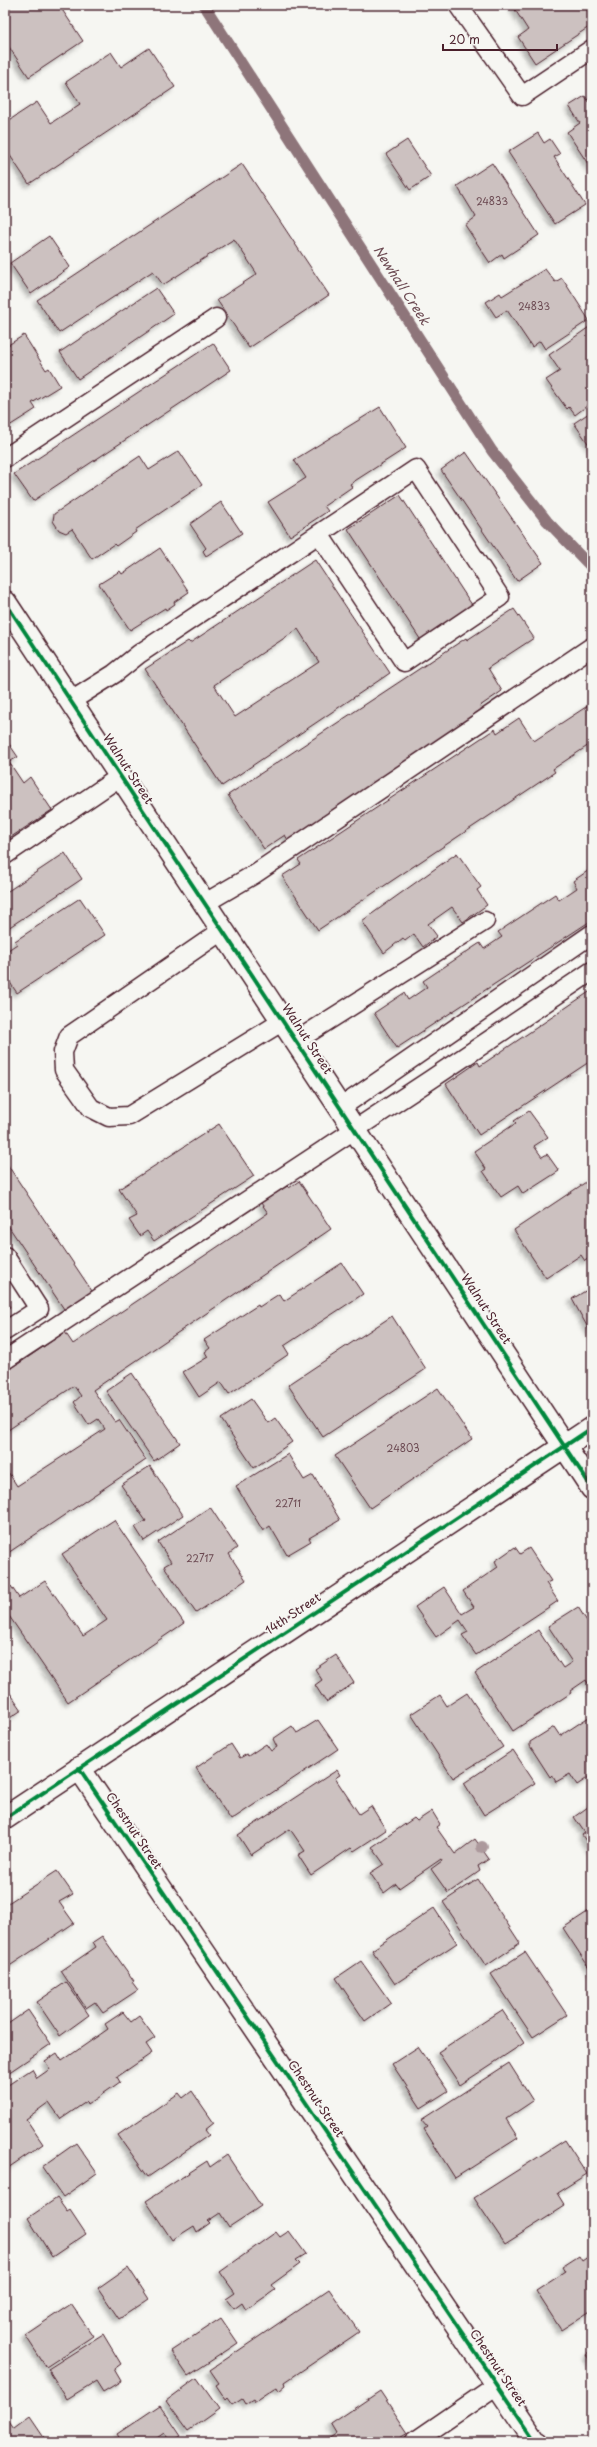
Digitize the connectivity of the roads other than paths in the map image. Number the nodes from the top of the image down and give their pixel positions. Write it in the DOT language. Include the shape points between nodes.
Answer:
graph roads {
  1 [pos="458,5"];
  2 [pos="592,49"];
  3 [pos="216,318"];
  4 [pos="5,458"];
  5 [pos="319,534"];
  6 [pos="6,605"];
  7 [pos="590,648"];
  8 [pos="71,701"];
  9 [pos="121,776"];
  10 [pos="5,855"];
  11 [pos="205,903"];
  12 [pos="485,921"];
  13 [pos="223,930"];
  14 [pos="592,934"];
  15 [pos="592,971"];
  16 [pos="283,1021"];
  17 [pos="296,1041"];
  18 [pos="340,1108"];
  19 [pos="355,1129"];
  20 [pos="5,1256"];
  21 [pos="5,1331"];
  22 [pos="5,1360"];
  23 [pos="592,1428"];
  24 [pos="564,1446"];
  25 [pos="592,1488"];
  26 [pos="79,1768"];
  27 [pos="5,1818"];
  28 [pos="497,2385"];
  29 [pos="414,2442"];
  30 [pos="536,2442"];
  1 -- 2 [label="lane" via="522,96"];
  3 -- 4 [label="lane"];
  5 -- 5 [label="lane" via="416,469 500,597 404,662"];
  5 -- 8 [label="lane"];
  6 -- 8 [label="street, Walnut Street"];
  7 -- 11 [label="lane" via="253,875"];
  8 -- 9 [label="street, Walnut Street"];
  9 -- 10 [label="lane"];
  9 -- 11 [label="street, Walnut Street"];
  11 -- 13 [label="street, Walnut Street"];
  12 -- 17 [label="lane"];
  13 -- 16 [label="street, Walnut Street"];
  13 -- 16 [label="lane" via="69,1036 63,1052 64,1070 91,1108 109,1117 129,1116"];
  14 -- 18 [label="lane"];
  15 -- 19 [label="lane"];
  16 -- 17 [label="street, Walnut Street"];
  17 -- 18 [label="street, Walnut Street"];
  18 -- 19 [label="street, Walnut Street"];
  19 -- 22 [label="lane"];
  19 -- 24 [label="street, Walnut Street"];
  20 -- 21 [label="lane" via="39,1309"];
  23 -- 24 [label="street, 14th Street"];
  24 -- 25 [label="street, Walnut Street"];
  24 -- 26 [label="street, 14th Street"];
  26 -- 27 [label="street, 14th Street"];
  26 -- 28 [label="street, Chestnut Street"];
  28 -- 29 [label="lane"];
  28 -- 30 [label="street, Chestnut Street"];
}
